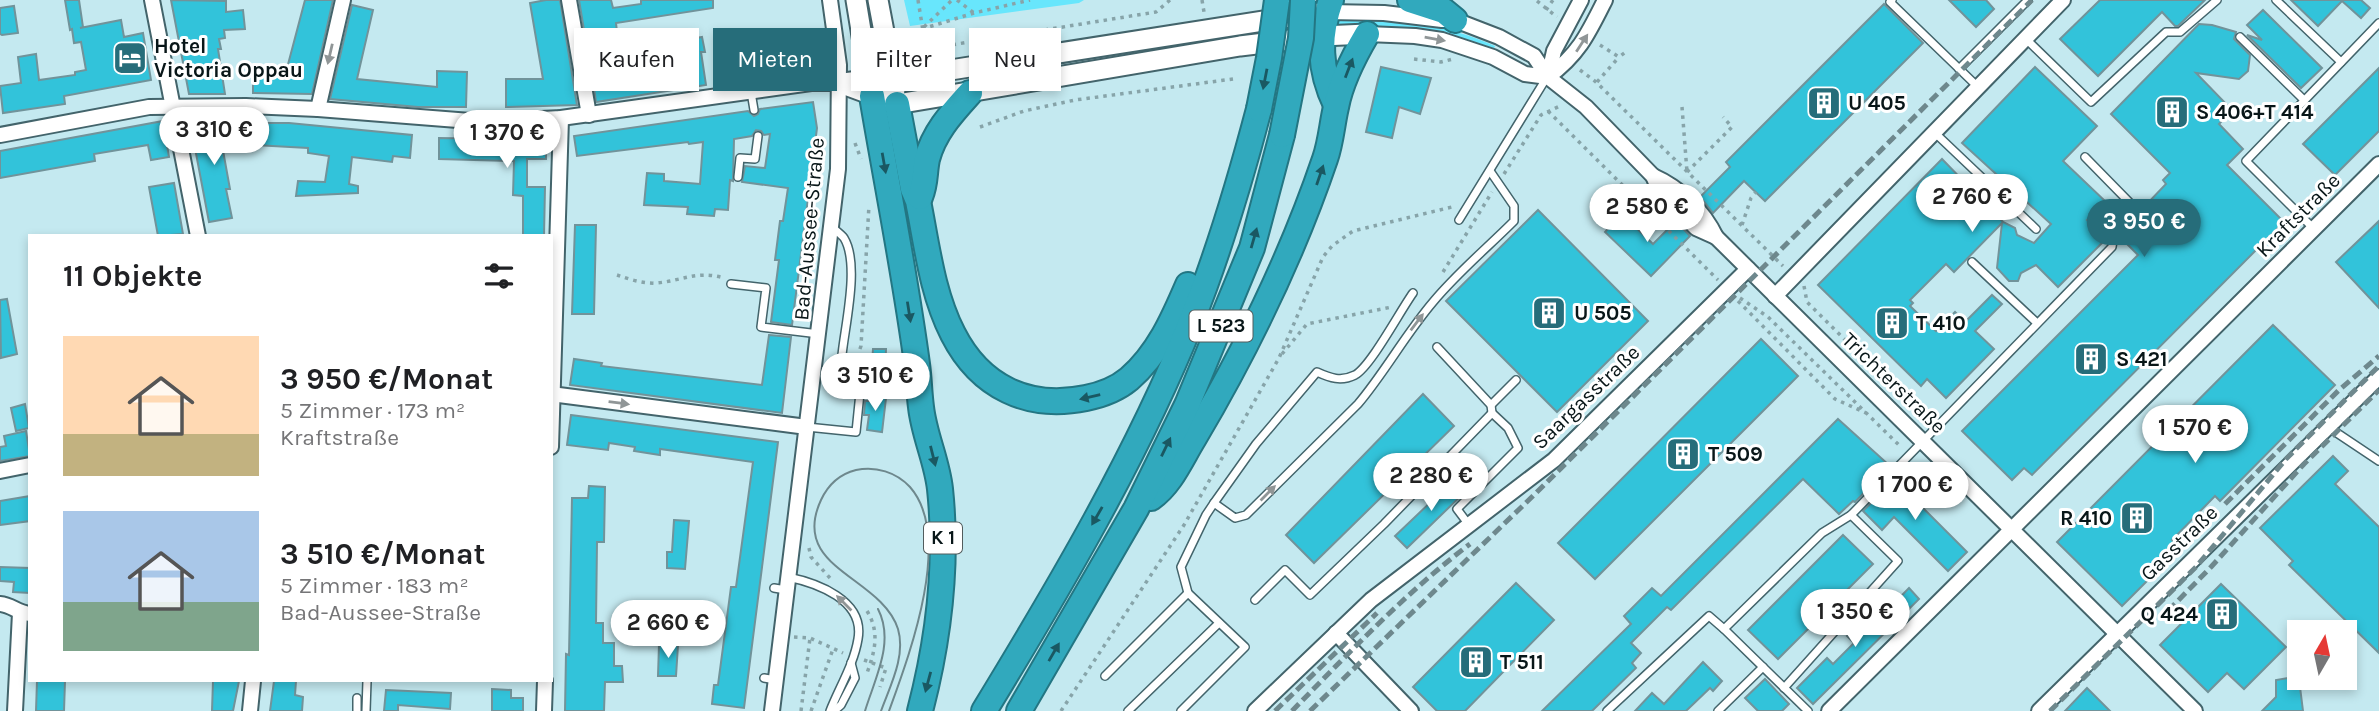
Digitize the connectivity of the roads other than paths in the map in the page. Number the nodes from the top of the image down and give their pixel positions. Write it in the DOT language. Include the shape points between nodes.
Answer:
graph roads {
  1 [pos="152,0"];
  2 [pos="343,0"];
  3 [pos="569,0"];
  4 [pos="830,0"];
  5 [pos="856,0"];
  6 [pos="878,0"];
  7 [pos="1277,0"];
  8 [pos="1303,0"];
  9 [pos="1410,0"];
  10 [pos="1581,0"];
  11 [pos="1605,0"];
  12 [pos="1892,0"];
  13 [pos="2028,0"];
  14 [pos="2063,0"];
  15 [pos="2217,0"];
  16 [pos="2276,0"];
  17 [pos="1329,6"];
  18 [pos="1455,20"];
  19 [pos="2379,23"];
  20 [pos="861,28"];
  21 [pos="883,28"];
  22 [pos="1367,34"];
  23 [pos="1322,36"];
  24 [pos="2241,37"];
  25 [pos="2025,38"];
  26 [pos="2341,62"];
  27 [pos="955,68"];
  28 [pos="1959,69"];
  29 [pos="1548,77"];
  30 [pos="840,83"];
  31 [pos="851,85"];
  32 [pos="1978,87"];
  33 [pos="751,91"];
  34 [pos="871,91"];
  35 [pos="876,91"];
  36 [pos="895,91"];
  37 [pos="970,93"];
  38 [pos="2304,100"];
  39 [pos="897,104"];
  40 [pos="1336,105"];
  41 [pos="173,107"];
  42 [pos="318,109"];
  43 [pos="754,110"];
  44 [pos="589,115"];
  45 [pos="561,118"];
  46 [pos="1934,132"];
  47 [pos="0,135"];
  48 [pos="758,136"];
  49 [pos="2085,157"];
  50 [pos="2379,163"];
  51 [pos="1490,171"];
  52 [pos="1653,176"];
  53 [pos="738,177"];
  54 [pos="918,201"];
  55 [pos="1461,216"];
  56 [pos="832,227"];
  57 [pos="2036,229"];
  58 [pos="2314,229"];
  59 [pos="198,234"];
  60 [pos="1716,237"];
  61 [pos="1218,246"];
  62 [pos="1972,262"];
  63 [pos="1748,269"];
  64 [pos="730,284"];
  65 [pos="1413,293"];
  66 [pos="1775,296"];
  67 [pos="2037,323"];
  68 [pos="820,334"];
  69 [pos="1437,347"];
  70 [pos="553,363"];
  71 [pos="2379,377"];
  72 [pos="1516,380"];
  73 [pos="553,394"];
  74 [pos="1492,409"];
  75 [pos="2329,425"];
  76 [pos="807,427"];
  77 [pos="1923,440"];
  78 [pos="2379,461"];
  79 [pos="28,466"];
  80 [pos="0,471"];
  81 [pos="1214,503"];
  82 [pos="1136,509"];
  83 [pos="1851,515"];
  84 [pos="1469,525"];
  85 [pos="2014,530"];
  86 [pos="783,585"];
  87 [pos="1188,593"];
  88 [pos="1255,600"];
  89 [pos="0,604"];
  90 [pos="25,614"];
  91 [pos="1219,622"];
  92 [pos="1724,629"];
  93 [pos="2116,633"];
  94 [pos="1336,634"];
  95 [pos="851,661"];
  96 [pos="1763,667"];
  97 [pos="1105,676"];
  98 [pos="253,682"];
  99 [pos="367,682"];
  100 [pos="545,682"];
  101 [pos="1784,688"];
  102 [pos="357,698"];
  103 [pos="836,710"];
  104 [pos="15,711"];
  105 [pos="250,711"];
  106 [pos="357,711"];
  107 [pos="366,711"];
  108 [pos="544,711"];
  109 [pos="772,711"];
  110 [pos="920,711"];
  111 [pos="984,711"];
  112 [pos="1019,711"];
  113 [pos="1128,711"];
  114 [pos="1181,711"];
  115 [pos="1255,711"];
  116 [pos="1411,711"];
  117 [pos="1607,711"];
  118 [pos="1718,711"];
  119 [pos="1808,711"];
  120 [pos="1829,711"];
  121 [pos="2039,711"];
  122 [pos="2195,711"];
  1 -- 41 [label="street"];
  2 -- 42 [label="street, one-way"];
  3 -- 44 [label="street"];
  4 -- 30 [label="street, Bad-Aussee-Straße"];
  5 -- 20 [label="street, K 1"];
  6 -- 21 [label="street"];
  7 -- 61 [label="highway, L 523, one-way, bridge" via="1259,109"];
  82 -- 8 [label="highway, L 523, one-way, bridge" via="1187,405 1252,248 1282,135 1301,38"];
  9 -- 18 [label="highway" via="1444,11"];
  10 -- 29 [label="street" via="1554,51"];
  29 -- 11 [label="street, one-way" via="1569,62"];
  12 -- 28 [label="lane"];
  13 -- 28 [label="lane"];
  14 -- 25 [label="street"];
  15 -- 25 [label="lane" via="2180,32 2166,32 2091,102"];
  16 -- 26 [label="lane"];
  17 -- 18 [label="street"];
  17 -- 23 [label="highway"];
  17 -- 27 [label="street"];
  18 -- 29 [label="street" via="1534,56"];
  19 -- 26 [label="lane"];
  22 -- 23 [label="street"];
  22 -- 29 [label="street, one-way" via="1442,40 1493,57 1525,74"];
  40 -- 22 [label="highway, one-way"];
  23 -- 37 [label="street"];
  23 -- 40 [label="highway" via="1326,84"];
  24 -- 38 [label="lane"];
  25 -- 32 [label="street"];
  26 -- 38 [label="lane"];
  28 -- 32 [label="lane"];
  29 -- 51 [label="lane"];
  29 -- 52 [label="street, Trichterstraße" via="1586,107"];
  30 -- 31 [label="street"];
  30 -- 56 [label="street, Bad-Aussee-Straße"];
  32 -- 46 [label="street"];
  33 -- 43 [label="lane"];
  33 -- 44 [label="street"];
  34 -- 110 [label="highway, K 1, one-way" via="923,423 940,489 941,600"];
  35 -- 39 [label="street"];
  36 -- 39 [label="street"];
  37 -- 39 [label="street"];
  37 -- 54 [label="highway" via="936,135"];
  38 -- 58 [label="lane" via="2246,161"];
  39 -- 54 [label="highway"];
  82 -- 40 [label="highway, one-way" via="1163,489 1208,414 1282,269 1328,151"];
  41 -- 42 [label="street"];
  41 -- 47 [label="street" via="149,107"];
  41 -- 59 [label="street"];
  42 -- 45 [label="street" via="483,121"];
  44 -- 45 [label="street"];
  45 -- 70 [label="street"];
  46 -- 57 [label="lane"];
  46 -- 66 [label="street"];
  48 -- 53 [label="lane" via="755,159 740,158"];
  49 -- 67 [label="lane" via="2132,205 2116,222 2112,247"];
  50 -- 58 [label="street, Kraftstraße"];
  51 -- 55 [label="lane"];
  81 -- 51 [label="lane, one-way" via="1235,518 1246,515 1358,404 1433,301 1514,221 1514,206"];
  52 -- 60 [label="street, Trichterstraße" via="1670,183 1691,202"];
  52 -- 60 [label="street, Trichterstraße" via="1660,192 1696,228"];
  61 -- 54 [label="highway, one-way" via="1189,282 1167,333 1128,380 1101,395 1040,402 995,384 972,363 954,336 940,304"];
  56 -- 68 [label="street, Bad-Aussee-Straße"];
  56 -- 76 [label="lane" via="844,238 851,259 842,355 861,383 856,432"];
  58 -- 85 [label="street, Kraftstraße"];
  60 -- 63 [label="street, Trichterstraße"];
  61 -- 111 [label="highway, L 523, one-way" via="1191,322 1123,469"];
  62 -- 67 [label="lane"];
  63 -- 66 [label="street, Trichterstraße"];
  63 -- 84 [label="street, Saargasstraße" via="1554,460"];
  64 -- 68 [label="lane" via="766,288 761,327"];
  65 -- 81 [label="lane" via="1363,369 1342,379 1317,372"];
  66 -- 77 [label="street, Trichterstraße"];
  67 -- 77 [label="lane"];
  68 -- 76 [label="street, Bad-Aussee-Straße"];
  69 -- 74 [label="lane"];
  71 -- 75 [label="street, Gasstraße"];
  72 -- 74 [label="lane"];
  73 -- 76 [label="street, one-way"];
  74 -- 84 [label="lane" via="1518,448 1457,509"];
  74 -- 88 [label="lane" via="1310,595 1285,570"];
  75 -- 78 [label="lane"];
  75 -- 93 [label="street, Gasstraße"];
  76 -- 86 [label="street, Bad-Aussee-Straße"];
  77 -- 83 [label="lane"];
  77 -- 85 [label="street, Trichterstraße"];
  79 -- 80 [label="street"];
  81 -- 87 [label="lane" via="1181,567"];
  112 -- 82 [label="highway, L 523, one-way"];
  83 -- 92 [label="lane" via="1822,533"];
  83 -- 101 [label="lane" via="1898,561"];
  84 -- 94 [label="street, Saargasstraße" via="1371,600"];
  85 -- 93 [label="street, Trichterstraße"];
  85 -- 120 [label="street, Kraftstraße"];
  95 -- 86 [label="lane, one-way" via="859,629 850,608 812,582"];
  86 -- 109 [label="street, Bad-Aussee-Straße" via="770,679"];
  87 -- 91 [label="lane"];
  87 -- 97 [label="lane"];
  89 -- 90 [label="street"];
  90 -- 104 [label="street"];
  91 -- 113 [label="lane"];
  91 -- 114 [label="lane" via="1245,648"];
  92 -- 96 [label="lane"];
  92 -- 117 [label="lane" via="1709,616"];
  93 -- 121 [label="street, Gasstraße"];
  93 -- 122 [label="street, Trichterstraße"];
  94 -- 115 [label="street, Saargasstraße"];
  94 -- 116 [label="street"];
  95 -- 103 [label="lane"];
  95 -- 103 [label="lane" via="855,678"];
  96 -- 101 [label="lane"];
  96 -- 118 [label="lane"];
  98 -- 105 [label="street"];
  99 -- 107 [label="lane"];
  100 -- 108 [label="street"];
  101 -- 119 [label="lane"];
  102 -- 106 [label="lane"];
}
